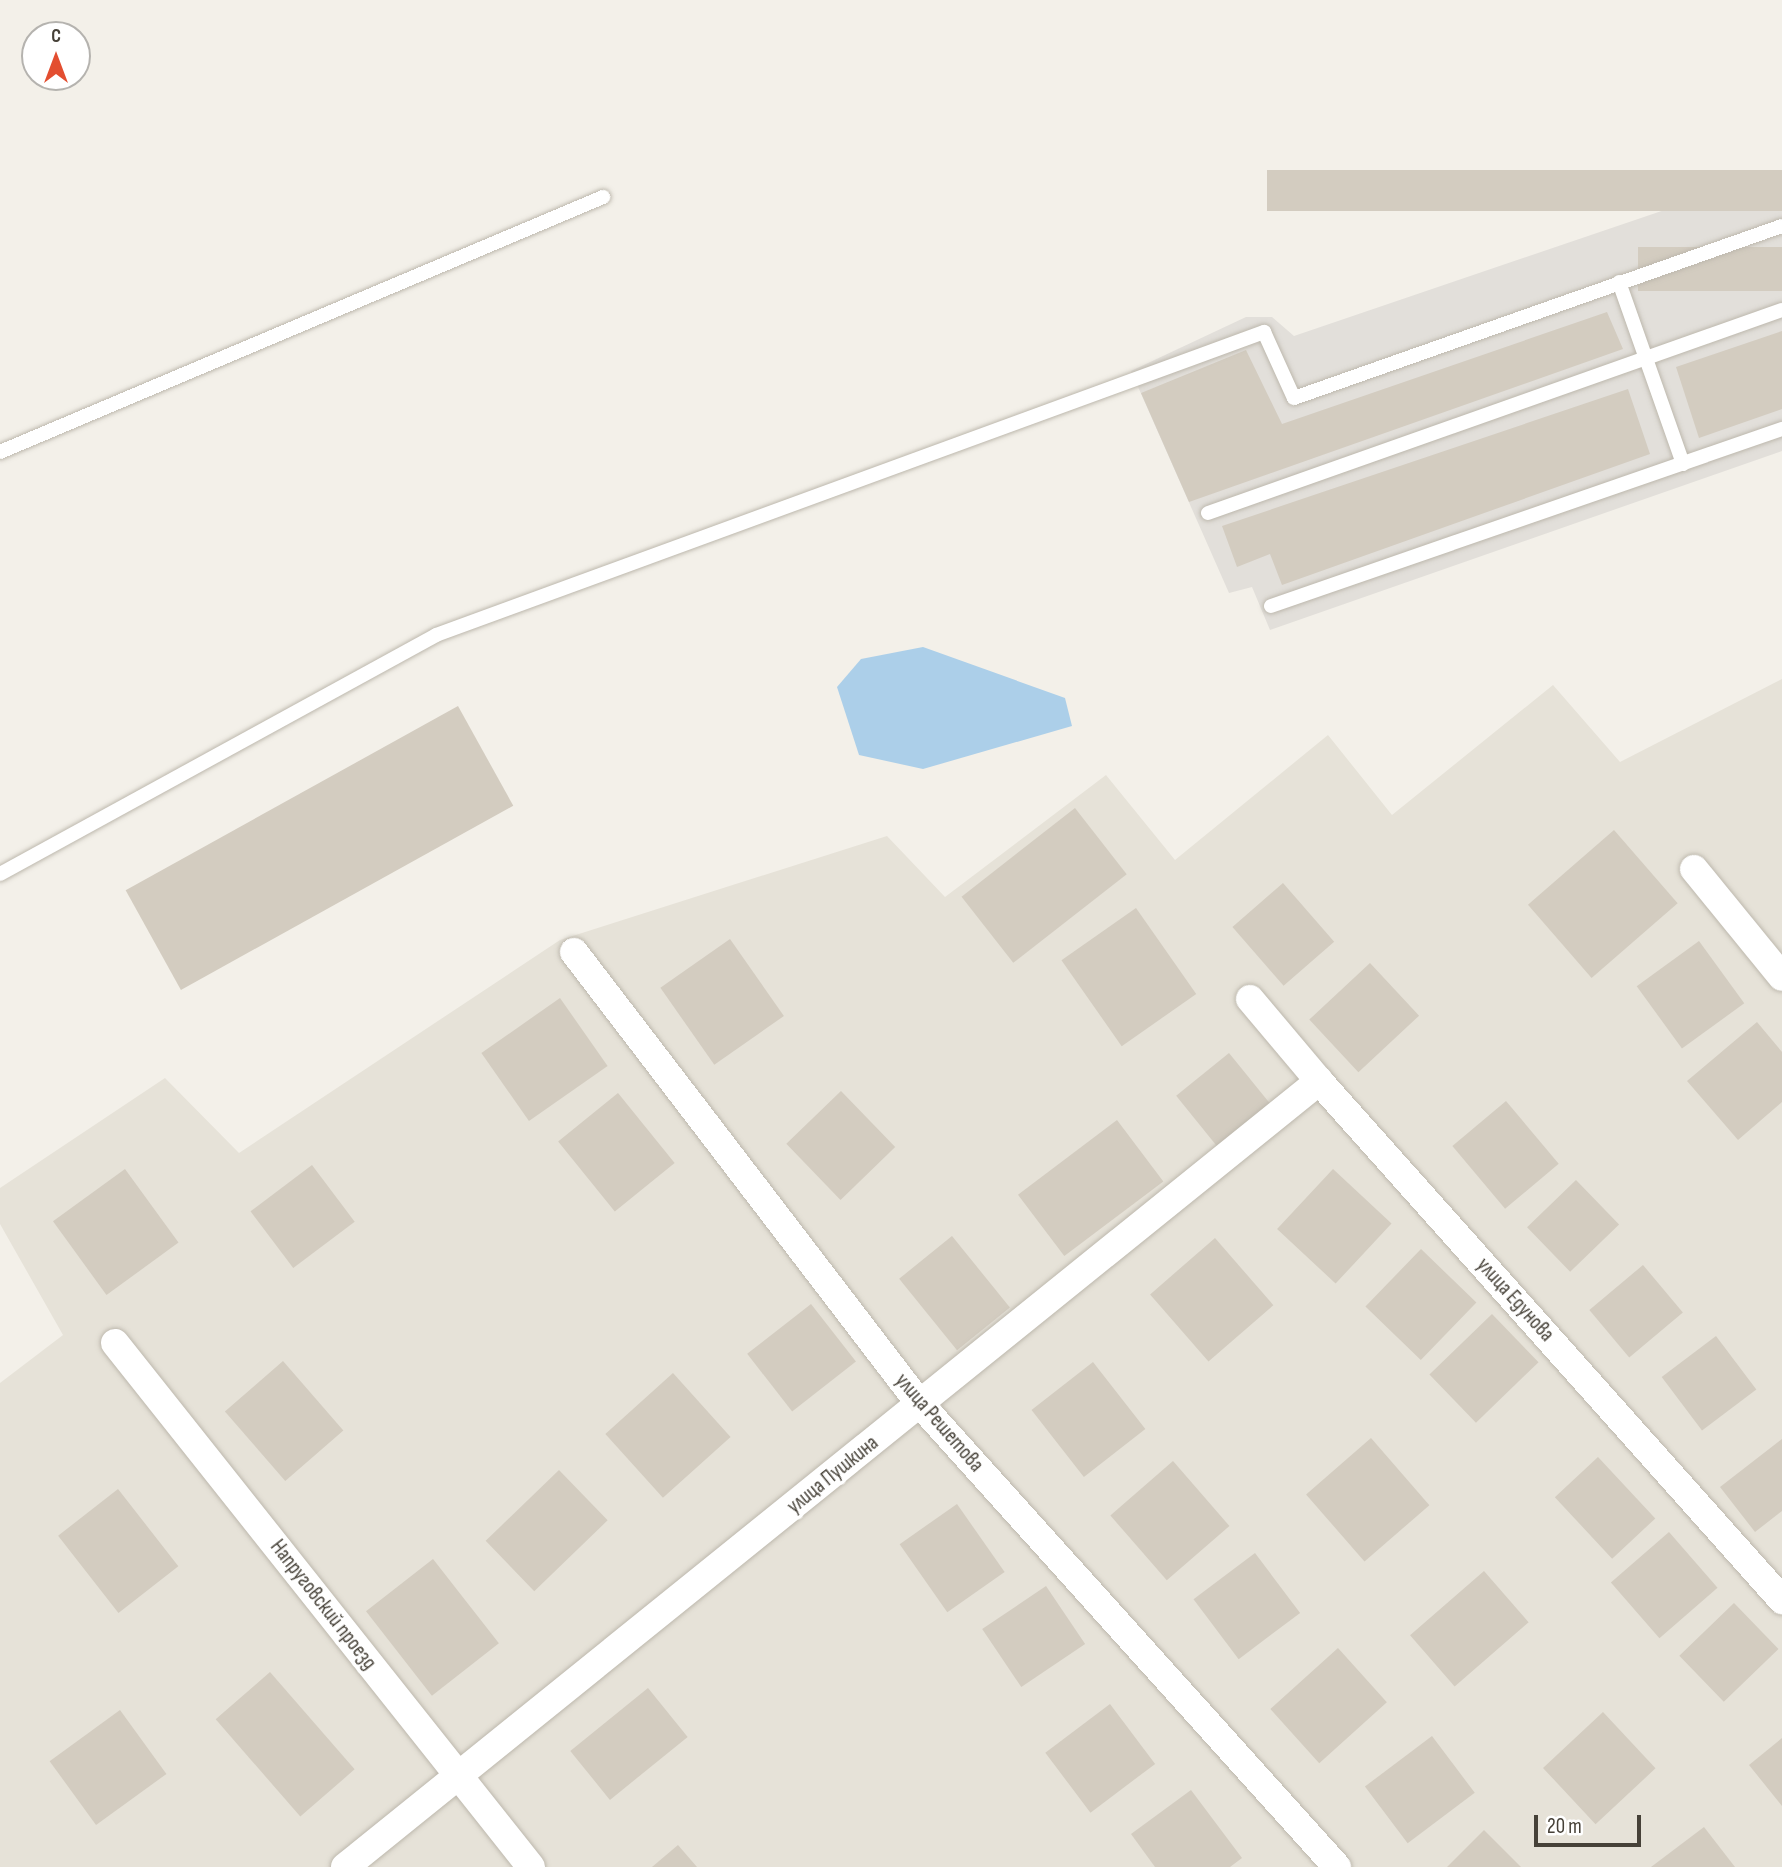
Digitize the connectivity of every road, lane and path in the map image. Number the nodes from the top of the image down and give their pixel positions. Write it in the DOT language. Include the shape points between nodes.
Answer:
graph roads {
  1 [pos="603,197"];
  2 [pos="1782,226"];
  3 [pos="1619,282"];
  4 [pos="1782,310"];
  5 [pos="1646,359"];
  6 [pos="1782,429"];
  7 [pos="0,453"];
  8 [pos="1683,464"];
  9 [pos="1208,513"];
  10 [pos="1271,606"];
  11 [pos="1694,869"];
  12 [pos="0,874"];
  13 [pos="574,952"];
  14 [pos="1782,977"];
  15 [pos="1250,999"];
  16 [pos="1319,1081"];
  17 [pos="115,1343"];
  18 [pos="919,1404"];
  19 [pos="1782,1600"];
  20 [pos="458,1777"];
  21 [pos="345,1867"];
  22 [pos="531,1867"];
  23 [pos="1337,1867"];
  1 -- 7 [label="lane"];
  2 -- 3 [label="lane"];
  3 -- 5 [label="lane"];
  3 -- 12 [label="lane" via="1294,398 1264,332 436,635"];
  4 -- 5 [label="lane"];
  5 -- 8 [label="lane"];
  5 -- 9 [label="lane"];
  6 -- 8 [label="lane"];
  8 -- 10 [label="lane"];
  11 -- 14 [label="street"];
  13 -- 18 [label="street, улица Решетова"];
  15 -- 16 [label="street, улица Едунова"];
  16 -- 18 [label="street, улица Пушкина"];
  16 -- 19 [label="street, улица Едунова"];
  17 -- 20 [label="street, Напруговский проезд"];
  18 -- 20 [label="street, улица Пушкина"];
  18 -- 23 [label="street, улица Решетова"];
  20 -- 21 [label="street, улица Пушкина"];
  20 -- 22 [label="street, Напруговский проезд"];
}
